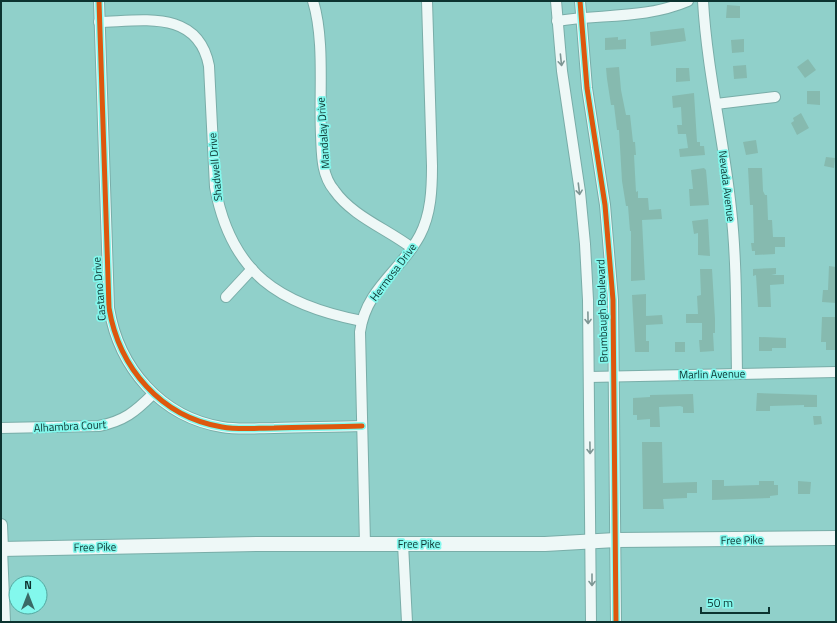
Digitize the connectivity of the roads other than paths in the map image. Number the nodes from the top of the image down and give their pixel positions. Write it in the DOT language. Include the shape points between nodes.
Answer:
graph roads {
  1 [pos="99,1"];
  2 [pos="313,1"];
  3 [pos="427,1"];
  4 [pos="556,1"];
  5 [pos="580,1"];
  6 [pos="688,1"];
  7 [pos="703,1"];
  8 [pos="580,17"];
  9 [pos="557,21"];
  10 [pos="99,22"];
  11 [pos="775,96"];
  12 [pos="716,104"];
  13 [pos="412,248"];
  14 [pos="252,269"];
  15 [pos="226,297"];
  16 [pos="362,321"];
  17 [pos="836,372"];
  18 [pos="737,373"];
  19 [pos="614,376"];
  20 [pos="589,377"];
  21 [pos="153,394"];
  22 [pos="362,426"];
  23 [pos="1,428"];
  24 [pos="1,525"];
  25 [pos="836,538"];
  26 [pos="616,540"];
  27 [pos="592,541"];
  28 [pos="365,544"];
  29 [pos="403,544"];
  30 [pos="1,548"];
  31 [pos="5,622"];
  32 [pos="407,622"];
  33 [pos="591,622"];
  34 [pos="616,622"];
  1 -- 10 [label="street, Castano Drive"];
  2 -- 13 [label="street, Mandalay Drive" via="319,43 325,173 334,191 345,202"];
  3 -- 13 [label="street, Hermosa Drive" via="432,187 426,222"];
  4 -- 9 [label="street, Brumbaugh Boulevard"];
  5 -- 8 [label="street, Brumbaugh Boulevard"];
  6 -- 8 [label="street" via="657,12 631,16"];
  7 -- 12 [label="street, Nevada Avenue"];
  8 -- 9 [label="street"];
  8 -- 19 [label="street, Brumbaugh Boulevard" via="587,88 608,236"];
  9 -- 20 [label="street, Brumbaugh Boulevard, one-way" via="585,244"];
  10 -- 14 [label="street, Shadwell Drive" via="170,22 186,29 201,44 209,66 213,162 219,206 233,244"];
  10 -- 21 [label="street, Castano Drive" via="109,308 122,351 132,369"];
  11 -- 12 [label="street"];
  12 -- 18 [label="street, Nevada Avenue" via="732,210 736,275"];
  13 -- 16 [label="street, Hermosa Drive" via="379,287 366,308"];
  14 -- 15 [label="street"];
  14 -- 16 [label="street, Shadwell Drive" via="276,290 306,307"];
  16 -- 22 [label="street, Hermosa Drive"];
  17 -- 18 [label="street, Marlin Avenue"];
  18 -- 19 [label="street, Marlin Avenue"];
  19 -- 20 [label="street, Marlin Avenue"];
  19 -- 26 [label="street, Brumbaugh Boulevard"];
  20 -- 27 [label="street, Brumbaugh Boulevard, one-way"];
  21 -- 22 [label="street, Castano Drive" via="192,418 223,427"];
  21 -- 23 [label="street, Alhambra Court" via="132,414 99,426"];
  22 -- 28 [label="street, Hermosa Drive"];
  24 -- 30 [label="street"];
  25 -- 26 [label="main road, Free Pike"];
  26 -- 27 [label="main road, Free Pike"];
  26 -- 34 [label="street, Brumbaugh Boulevard"];
  27 -- 29 [label="main road, Free Pike" via="544,544"];
  27 -- 33 [label="street, Brumbaugh Boulevard, one-way"];
  28 -- 29 [label="main road, Free Pike"];
  28 -- 30 [label="main road, Free Pike"];
  29 -- 32 [label="street"];
  30 -- 31 [label="street"];
}
